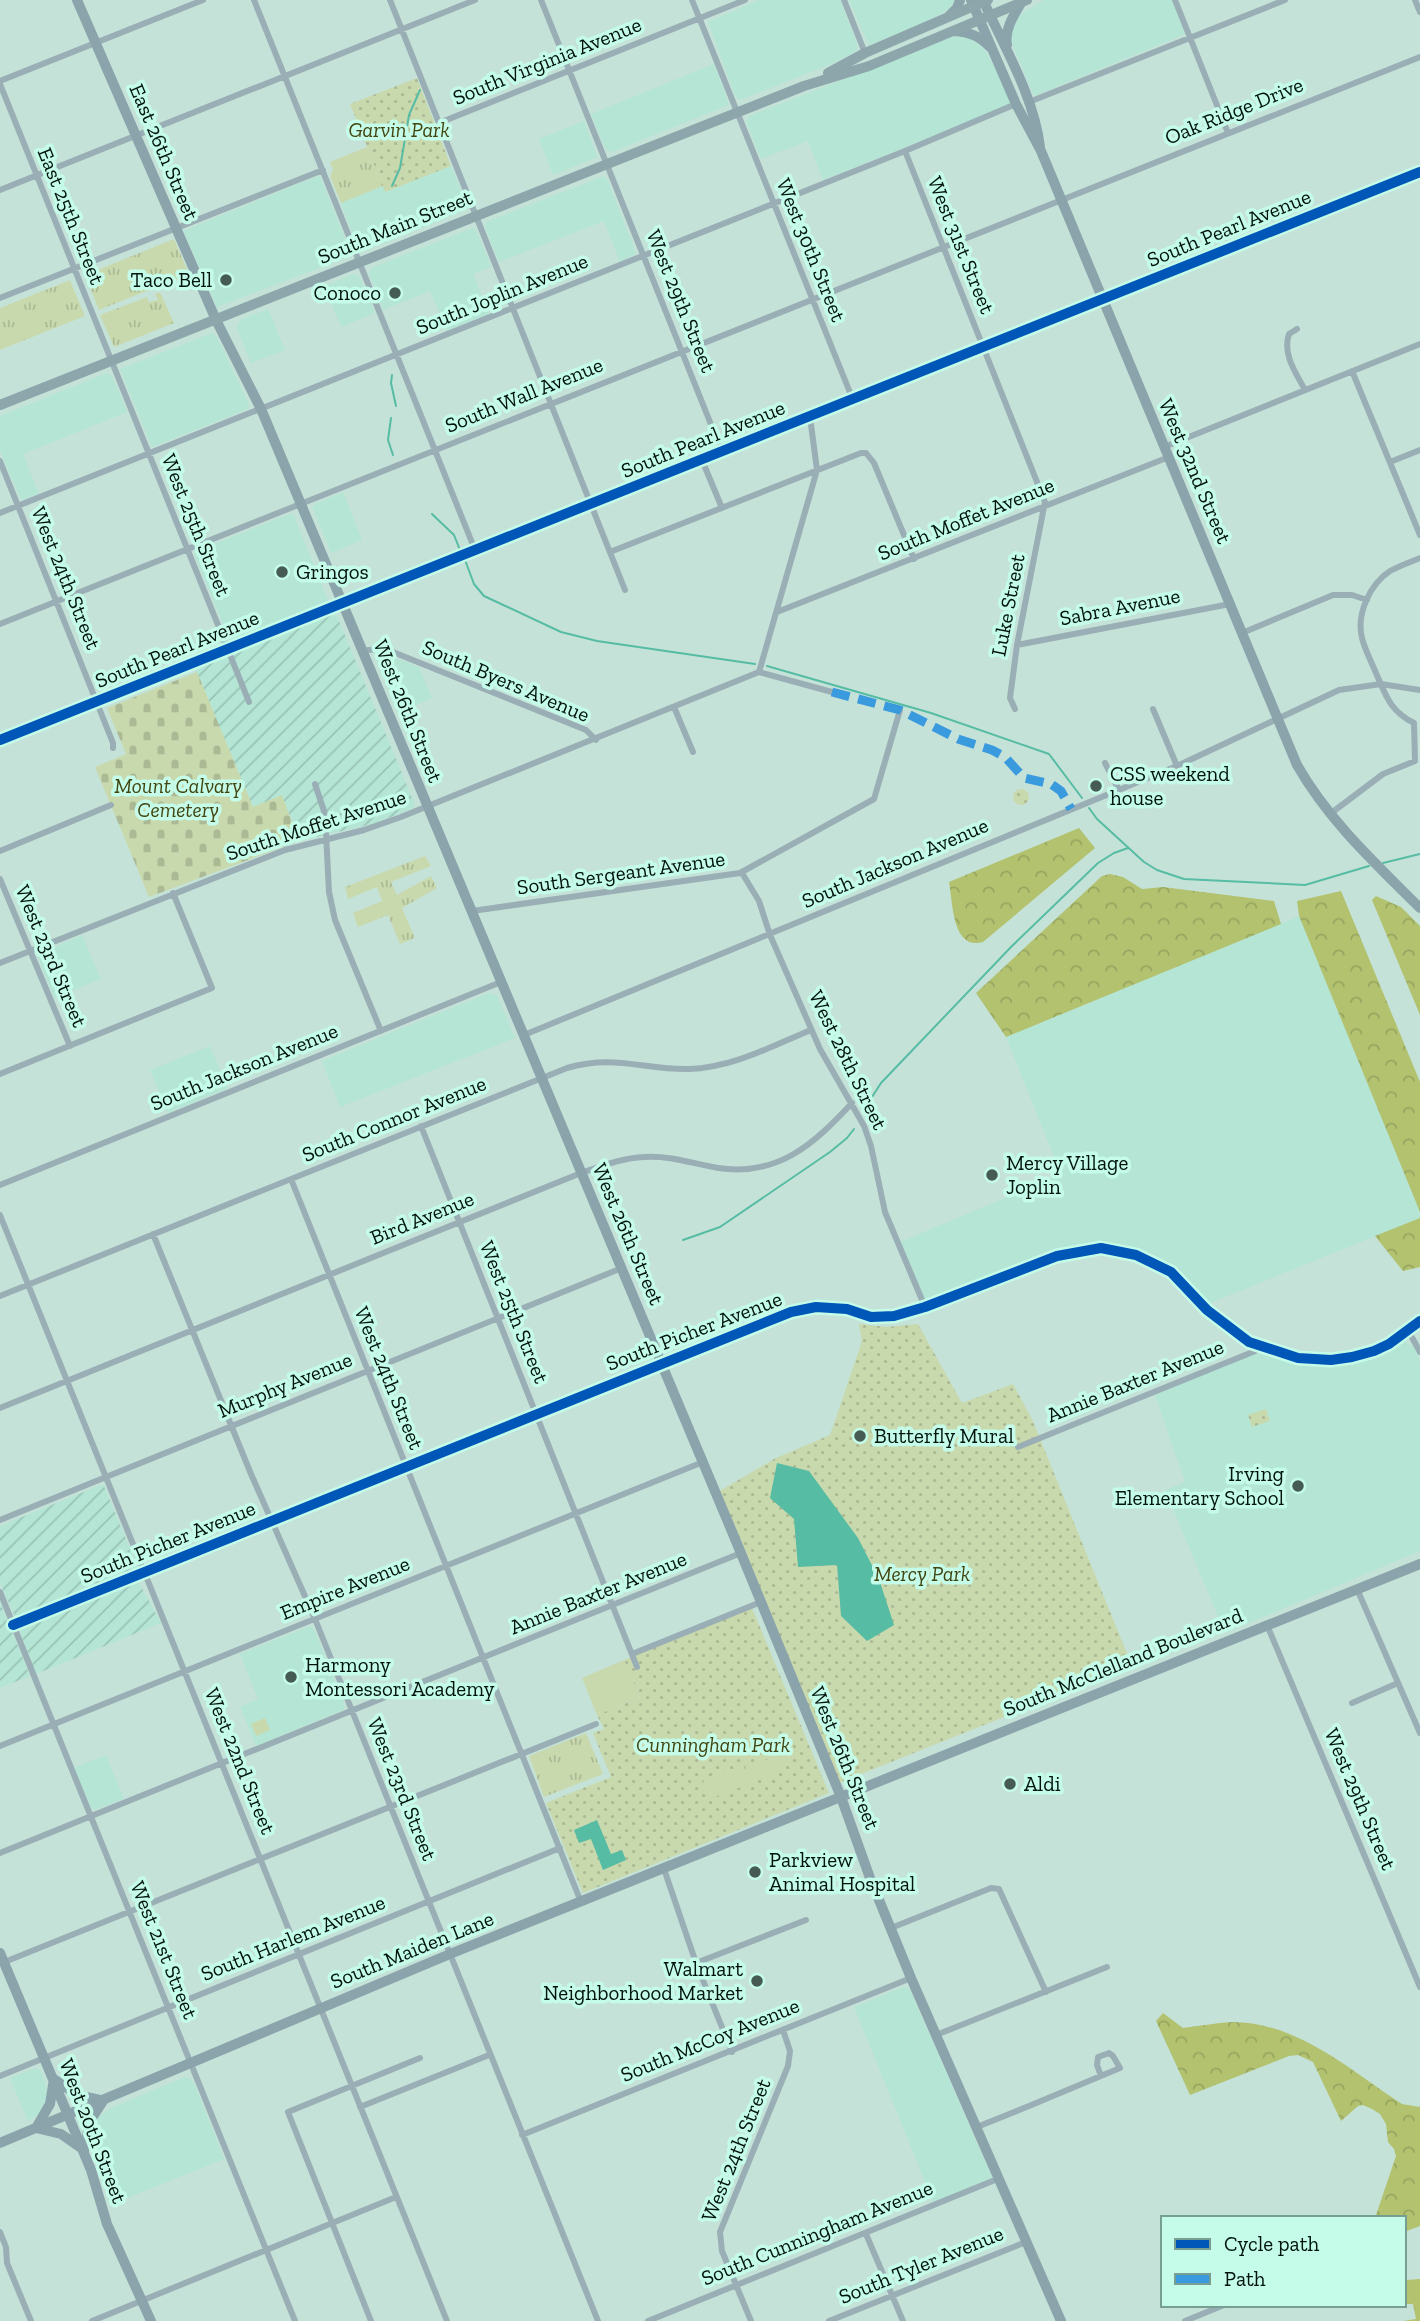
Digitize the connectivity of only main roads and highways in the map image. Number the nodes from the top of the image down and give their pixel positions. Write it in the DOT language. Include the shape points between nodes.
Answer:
graph roads {
  1 [pos="77,0"];
  2 [pos="960,0"];
  3 [pos="1024,1"];
  4 [pos="980,2"];
  5 [pos="947,18"];
  6 [pos="985,18"];
  7 [pos="952,32"];
  8 [pos="993,50"];
  9 [pos="1009,56"];
  10 [pos="804,86"];
  11 [pos="1041,151"];
  12 [pos="216,320"];
  13 [pos="0,405"];
  14 [pos="1420,908"];
  15 [pos="1420,1564"];
  16 [pos="841,1797"];
  17 [pos="2,1960"];
  18 [pos="54,2078"];
  19 [pos="104,2100"];
  20 [pos="68,2115"];
  21 [pos="36,2128"];
  22 [pos="0,2143"];
  23 [pos="83,2151"];
  24 [pos="151,2321"];
  25 [pos="1061,2321"];
  1 -- 12 [label="main road, East 26th Street"];
  2 -- 5 [label="main road"];
  3 -- 6 [label="main road, South Main Street"];
  3 -- 9 [label="main road" via="1006,38"];
  4 -- 5 [label="main road, South Main Street"];
  4 -- 6 [label="main road"];
  5 -- 10 [label="main road, South Main Street" via="865,53"];
  6 -- 7 [label="main road, South Main Street"];
  6 -- 8 [label="main road, West 32nd Street"];
  6 -- 9 [label="main road"];
  7 -- 8 [label="main road" via="967,32"];
  7 -- 10 [label="main road, South Main Street"];
  8 -- 11 [label="main road, West 32nd Street"];
  9 -- 11 [label="main road" via="1029,102"];
  10 -- 12 [label="main road, South Main Street"];
  11 -- 14 [label="main road, West 32nd Street" via="1297,765 1329,814"];
  12 -- 13 [label="main road, South Main Street"];
  12 -- 16 [label="main road, West 26th Street" via="261,409"];
  15 -- 16 [label="main road, South McClelland Boulevard"];
  16 -- 19 [label="main road, South Maiden Lane"];
  16 -- 25 [label="main road, West 26th Street" via="911,1978"];
  17 -- 18 [label="main road, West 20th Street"];
  18 -- 19 [label="main road" via="76,2095"];
  18 -- 20 [label="main road, West 20th Street"];
  18 -- 21 [label="main road" via="50,2104"];
  19 -- 20 [label="main road, South Maiden Lane"];
  19 -- 23 [label="main road" via="90,2121"];
  20 -- 21 [label="main road, South Maiden Lane"];
  20 -- 23 [label="main road, West 20th Street"];
  21 -- 22 [label="main road, South Maiden Lane"];
  21 -- 23 [label="main road" via="61,2134"];
  23 -- 24 [label="main road, West 20th Street" via="107,2224"];
}
